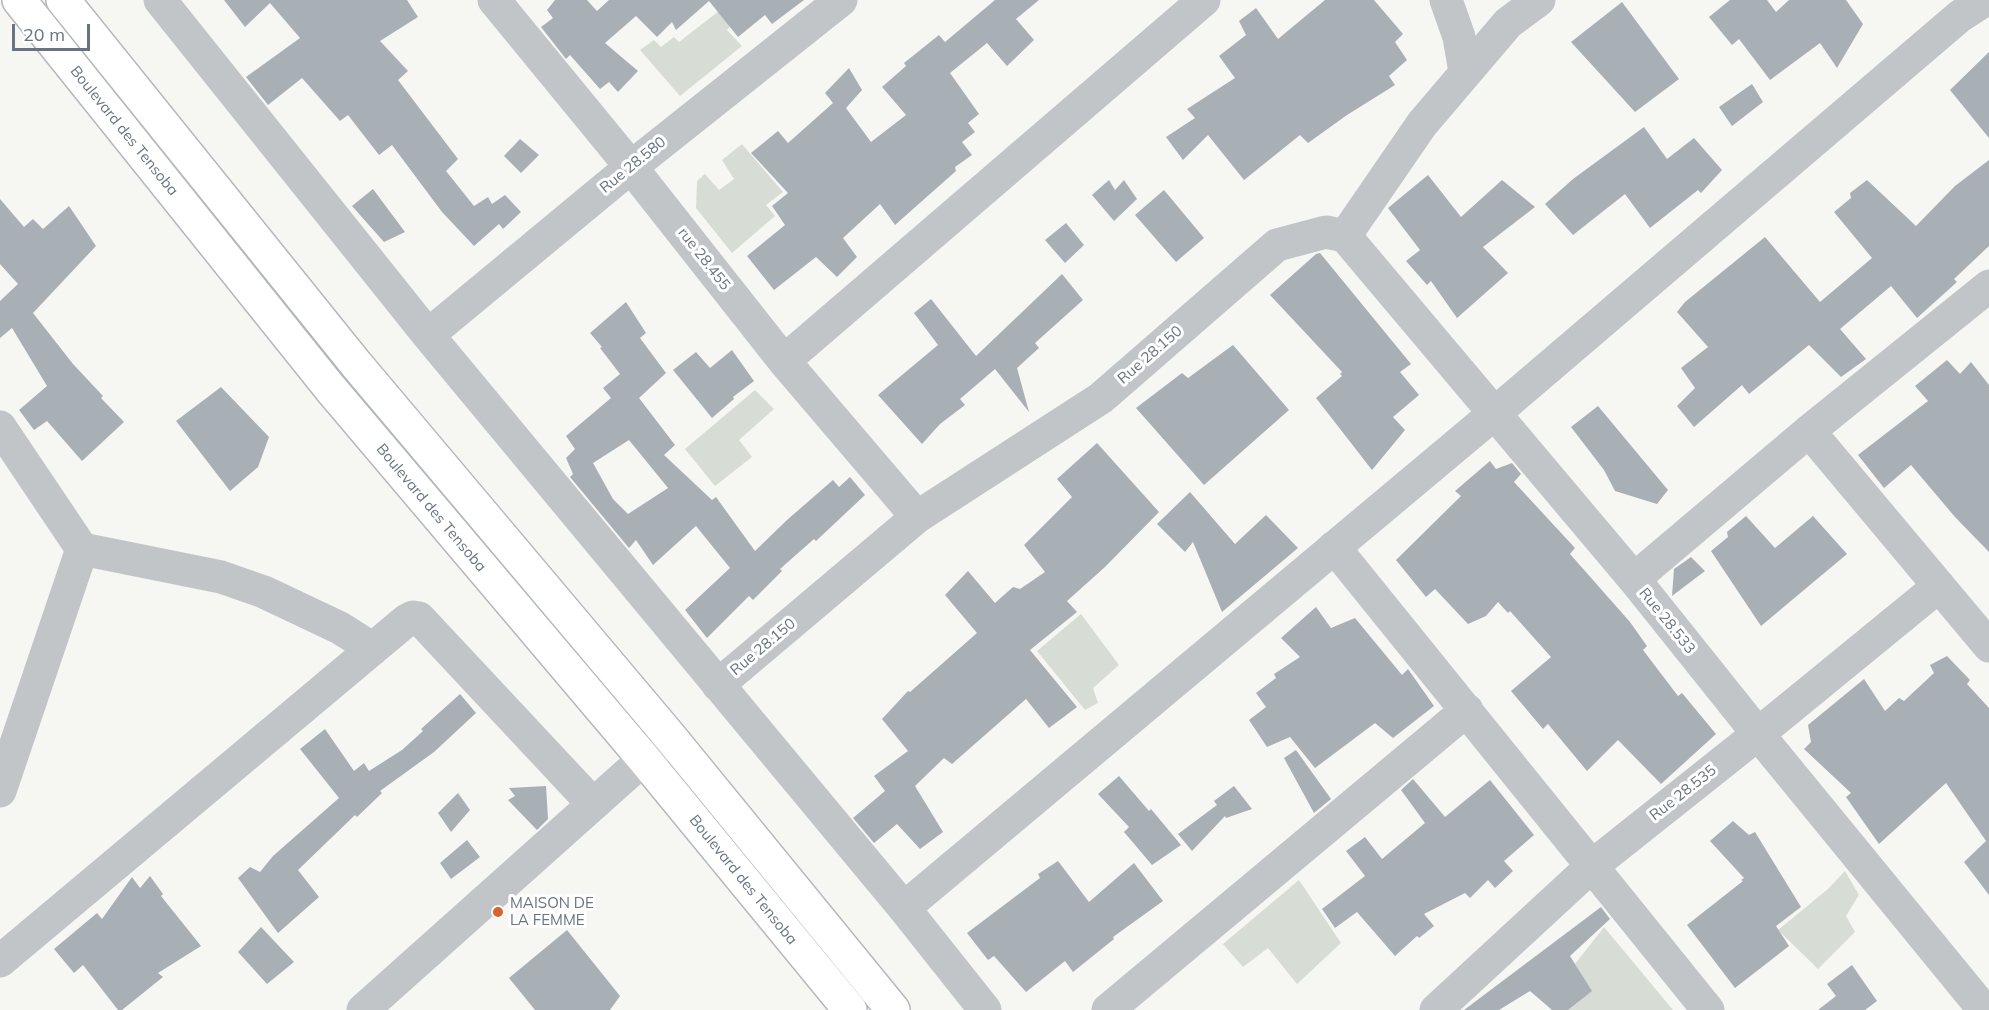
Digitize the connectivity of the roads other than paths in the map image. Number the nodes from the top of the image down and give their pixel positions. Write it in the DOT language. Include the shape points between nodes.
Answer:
graph roads {
  1 [pos="19,0"];
  2 [pos="63,0"];
  3 [pos="160,0"];
  4 [pos="494,0"];
  5 [pos="842,0"];
  6 [pos="1204,0"];
  7 [pos="1446,0"];
  8 [pos="1539,0"];
  9 [pos="1963,5"];
  10 [pos="1466,72"];
  11 [pos="631,167"];
  12 [pos="1345,236"];
  13 [pos="1988,288"];
  14 [pos="428,335"];
  15 [pos="784,361"];
  16 [pos="1494,413"];
  17 [pos="1,430"];
  18 [pos="1809,431"];
  19 [pos="917,516"];
  20 [pos="1334,547"];
  21 [pos="82,549"];
  22 [pos="1634,579"];
  23 [pos="1939,586"];
  24 [pos="1989,646"];
  25 [pos="373,649"];
  26 [pos="718,685"];
  27 [pos="1467,710"];
  28 [pos="1758,735"];
  29 [pos="671,738"];
  30 [pos="644,759"];
  31 [pos="0,791"];
  32 [pos="593,804"];
  33 [pos="1592,866"];
  34 [pos="904,908"];
  35 [pos="0,961"];
  36 [pos="363,1010"];
  37 [pos="850,1010"];
  38 [pos="893,1010"];
  39 [pos="985,1010"];
  40 [pos="1108,1010"];
  41 [pos="1436,1010"];
  42 [pos="1708,1010"];
  43 [pos="1984,1010"];
  1 -- 30 [label="main road, Boulevard des Tensoba" via="330,388"];
  2 -- 29 [label="main road" via="356,364"];
  3 -- 14 [label="street"];
  4 -- 11 [label="street, rue 28.455"];
  5 -- 11 [label="street, Rue 28.580"];
  6 -- 15 [label="street"];
  7 -- 10 [label="street"];
  8 -- 10 [label="street" via="1508,23"];
  9 -- 16 [label="street"];
  10 -- 12 [label="street" via="1422,124"];
  11 -- 14 [label="street, Rue 28.580"];
  11 -- 15 [label="street, rue 28.455"];
  12 -- 16 [label="street, Rue 28.533"];
  12 -- 19 [label="street, Rue 28.150" via="1326,232 1277,245 1101,398"];
  13 -- 18 [label="street"];
  14 -- 26 [label="street"];
  15 -- 19 [label="street, rue 28.455"];
  16 -- 20 [label="street"];
  16 -- 22 [label="street, Rue 28.533"];
  17 -- 21 [label="street"];
  18 -- 22 [label="street"];
  18 -- 23 [label="street"];
  19 -- 26 [label="street, Rue 28.150"];
  20 -- 27 [label="street"];
  20 -- 34 [label="street"];
  21 -- 25 [label="street" via="220,577 264,592 340,628"];
  21 -- 31 [label="street"];
  22 -- 28 [label="street, Rue 28.533"];
  23 -- 24 [label="street"];
  23 -- 28 [label="street, Rue 28.535"];
  25 -- 32 [label="street" via="407,620 419,618"];
  25 -- 35 [label="street"];
  26 -- 34 [label="street"];
  27 -- 33 [label="street"];
  27 -- 40 [label="street"];
  28 -- 33 [label="street, Rue 28.535"];
  28 -- 43 [label="street, Rue 28.533"];
  29 -- 30 [label="street"];
  29 -- 38 [label="main road"];
  30 -- 32 [label="street"];
  30 -- 37 [label="main road, Boulevard des Tensoba"];
  32 -- 36 [label="street"];
  33 -- 41 [label="street, Rue 28.535"];
  33 -- 42 [label="street"];
  34 -- 39 [label="street"];
}
